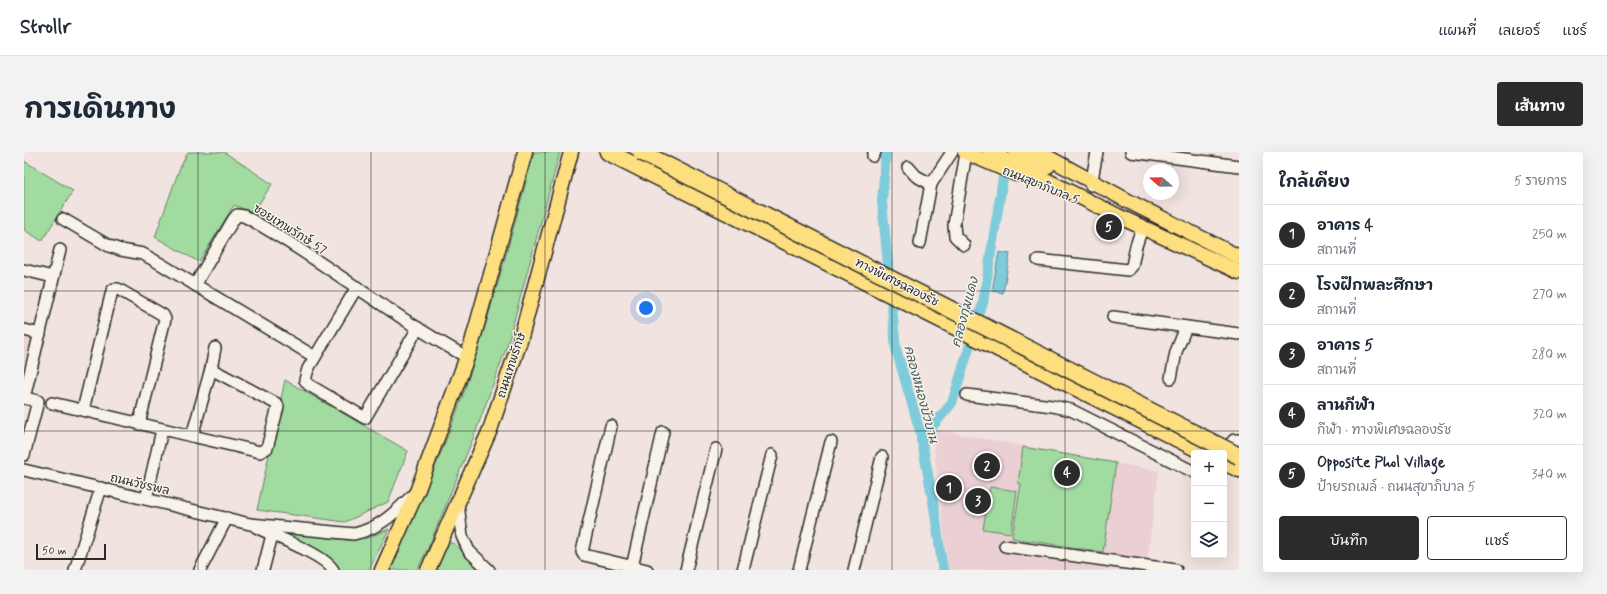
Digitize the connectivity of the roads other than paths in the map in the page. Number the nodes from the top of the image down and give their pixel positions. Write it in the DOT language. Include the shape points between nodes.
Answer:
graph roads {
  1 [pos="525,152"];
  2 [pos="571,152"];
  3 [pos="608,152"];
  4 [pos="641,152"];
  5 [pos="961,152"];
  6 [pos="990,152"];
  7 [pos="1038,152"];
  8 [pos="1097,152"];
  9 [pos="1131,152"];
  10 [pos="1010,156"];
  11 [pos="1239,166"];
  12 [pos="908,167"];
  13 [pos="1091,183"];
  14 [pos="931,184"];
  15 [pos="1118,216"];
  16 [pos="63,218"];
  17 [pos="1142,228"];
  18 [pos="920,244"];
  19 [pos="964,245"];
  20 [pos="60,250"];
  21 [pos="1239,257"];
  22 [pos="1038,260"];
  23 [pos="24,270"];
  24 [pos="1239,272"];
  25 [pos="53,277"];
  26 [pos="195,285"];
  27 [pos="357,287"];
  28 [pos="1113,317"];
  29 [pos="1186,327"];
  30 [pos="418,328"];
  31 [pos="24,330"];
  32 [pos="40,334"];
  33 [pos="1239,334"];
  34 [pos="215,348"];
  35 [pos="315,357"];
  36 [pos="467,357"];
  37 [pos="211,369"];
  38 [pos="1171,378"];
  39 [pos="967,395"];
  40 [pos="24,398"];
  41 [pos="52,403"];
  42 [pos="83,410"];
  43 [pos="139,424"];
  44 [pos="611,426"];
  45 [pos="162,430"];
  46 [pos="664,432"];
  47 [pos="192,436"];
  48 [pos="1239,440"];
  49 [pos="831,442"];
  50 [pos="716,449"];
  51 [pos="1200,450"];
  52 [pos="1225,450"];
  53 [pos="24,455"];
  54 [pos="772,455"];
  55 [pos="1239,456"];
  56 [pos="882,457"];
  57 [pos="1227,463"];
  58 [pos="1239,469"];
  59 [pos="24,470"];
  60 [pos="1191,470"];
  61 [pos="100,488"];
  62 [pos="418,489"];
  63 [pos="146,499"];
  64 [pos="458,504"];
  65 [pos="227,518"];
  66 [pos="250,524"];
  67 [pos="272,535"];
  68 [pos="1005,546"];
  69 [pos="1131,566"];
  70 [pos="632,567"];
  71 [pos="75,570"];
  72 [pos="200,570"];
  73 [pos="263,570"];
  74 [pos="333,570"];
  75 [pos="382,570"];
  76 [pos="428,570"];
  77 [pos="489,570"];
  78 [pos="647,570"];
  79 [pos="686,570"];
  80 [pos="743,570"];
  81 [pos="799,570"];
  82 [pos="854,570"];
  83 [pos="1176,570"];
  1 -- 36 [label="main road"];
  2 -- 64 [label="main road, ถนนเทพรักษ์" via="520,341 490,430"];
  3 -- 51 [label="highway, ทางพิเศษฉลองรัช"];
  4 -- 55 [label="highway, ทางพิเศษฉลองรัช, bridge"];
  5 -- 14 [label="street"];
  5 -- 15 [label="main road, ถนนสุขาภิบาล 5"];
  5 -- 19 [label="street" via="954,225 955,236"];
  6 -- 10 [label="main road, ถนนสุขาภิบาล 5"];
  7 -- 13 [label="main road, ถนนสุขาภิบาล 5"];
  8 -- 13 [label="street"];
  9 -- 11 [label="street"];
  10 -- 13 [label="main road, ถนนสุขาภิบาล 5"];
  10 -- 15 [label="main road, ถนนสุขาภิบาล 5"];
  12 -- 14 [label="street" via="916,176"];
  13 -- 21 [label="main road, ถนนสุขาภิบาล 5"];
  14 -- 18 [label="street"];
  15 -- 17 [label="main road, ถนนสุขาภิบาล 5"];
  16 -- 26 [label="street" via="109,246 148,257"];
  17 -- 22 [label="street" via="1132,266 1128,270"];
  17 -- 24 [label="main road, ถนนสุขาภิบาล 5"];
  20 -- 25 [label="street"];
  23 -- 25 [label="street"];
  25 -- 32 [label="street"];
  26 -- 27 [label="street, ซอยเทพรักษ์ 57" via="237,215 256,222"];
  26 -- 35 [label="street"];
  27 -- 30 [label="street, ซอยเทพรักษ์ 57"];
  27 -- 35 [label="street"];
  28 -- 29 [label="street"];
  29 -- 33 [label="street"];
  29 -- 38 [label="street" via="1176,352"];
  30 -- 35 [label="street" via="365,418 308,385 305,380"];
  30 -- 36 [label="street, ซอยเทพรักษ์ 57"];
  31 -- 32 [label="street"];
  32 -- 40 [label="street"];
  34 -- 37 [label="street"];
  36 -- 62 [label="main road"];
  37 -- 47 [label="street"];
  37 -- 47 [label="street" via="277,404 278,407 266,448 260,452"];
  39 -- 60 [label="street" via="1071,410"];
  40 -- 53 [label="street" via="38,401"];
  41 -- 42 [label="street"];
  42 -- 43 [label="street"];
  42 -- 43 [label="street" via="112,291 118,289 163,315 165,319"];
  43 -- 45 [label="street"];
  44 -- 70 [label="street" via="582,552 584,555"];
  45 -- 47 [label="street"];
  45 -- 63 [label="street"];
  46 -- 70 [label="street"];
  48 -- 52 [label="street" via="1234,440"];
  49 -- 81 [label="street"];
  50 -- 79 [label="street"];
  54 -- 80 [label="street"];
  56 -- 82 [label="street"];
  57 -- 58 [label="highway"];
  59 -- 61 [label="street, ถนนวัชรพล"];
  61 -- 63 [label="street, ถนนวัชรพล"];
  61 -- 71 [label="street"];
  62 -- 66 [label="street, ถนนวัชรพล" via="387,520 368,531 354,534"];
  62 -- 75 [label="main road"];
  63 -- 65 [label="street, ถนนวัชรพล"];
  64 -- 76 [label="main road, ถนนเทพรักษ์"];
  64 -- 77 [label="street" via="462,536 469,551"];
  65 -- 66 [label="street, ถนนวัชรพล"];
  65 -- 72 [label="street"];
  66 -- 67 [label="street, ถนนวัชรพล"];
  67 -- 73 [label="street"];
  67 -- 74 [label="street, ถนนวัชรพล" via="314,555"];
  68 -- 69 [label="street"];
  69 -- 83 [label="street"];
  70 -- 78 [label="street"];
}
